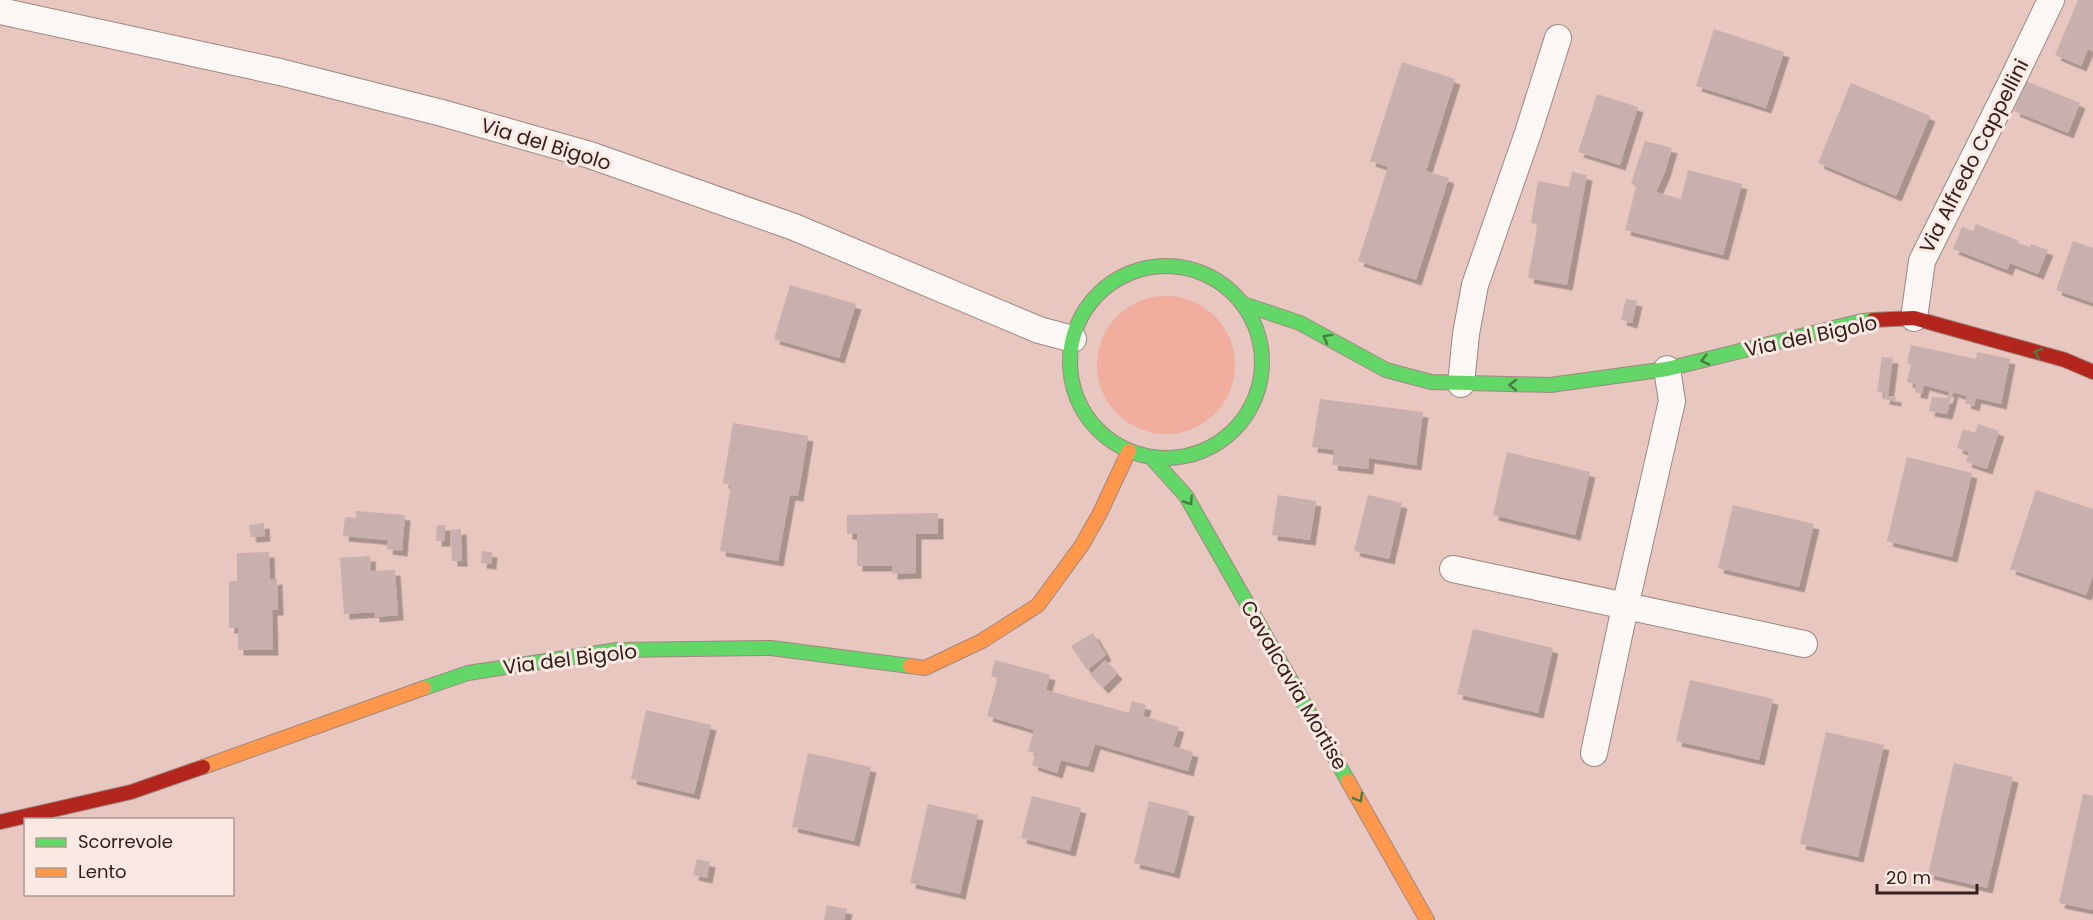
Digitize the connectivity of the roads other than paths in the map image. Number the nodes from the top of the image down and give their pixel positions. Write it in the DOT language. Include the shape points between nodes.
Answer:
graph roads {
  1 [pos="2051,0"];
  2 [pos="0,11"];
  3 [pos="1558,38"];
  4 [pos="1243,304"];
  5 [pos="1914,318"];
  6 [pos="1072,339"];
  7 [pos="1667,369"];
  8 [pos="2093,372"];
  9 [pos="1461,384"];
  10 [pos="1129,451"];
  11 [pos="1150,457"];
  12 [pos="1453,568"];
  13 [pos="1625,607"];
  14 [pos="1804,644"];
  15 [pos="1594,753"];
  16 [pos="0,822"];
  17 [pos="1427,920"];
  1 -- 5 [label="street, Via Alfredo Cappellini" via="1922,261"];
  2 -- 6 [label="street, Via del Bigolo" via="280,72 590,155 794,227 1039,330"];
  3 -- 9 [label="street" via="1474,285"];
  4 -- 6 [label="street, Via del Bigolo" via="1210,276 1179,268 1147,268 1107,286 1080,319"];
  9 -- 4 [label="street, Via del Bigolo, one-way" via="1431,382 1386,370 1300,323"];
  4 -- 11 [label="street, Via del Bigolo" via="1256,329 1262,357 1257,394 1249,412 1238,427 1207,450 1189,456"];
  5 -- 7 [label="street, Via del Bigolo, one-way" via="1862,321"];
  8 -- 5 [label="street, Via del Bigolo, one-way" via="2065,360"];
  6 -- 10 [label="street, Via del Bigolo" via="1069,358 1076,397 1097,429"];
  7 -- 9 [label="street, Via del Bigolo, one-way" via="1550,386"];
  7 -- 13 [label="street" via="1672,401"];
  10 -- 11 [label="street, Via del Bigolo"];
  10 -- 16 [label="street, Via del Bigolo" via="1082,545 1038,605 982,641 925,668 771,648 616,650 468,673 131,792"];
  11 -- 17 [label="street, Cavalcavia Mortise, one-way" via="1186,496"];
  12 -- 13 [label="street"];
  13 -- 14 [label="street"];
  13 -- 15 [label="street"];
}
